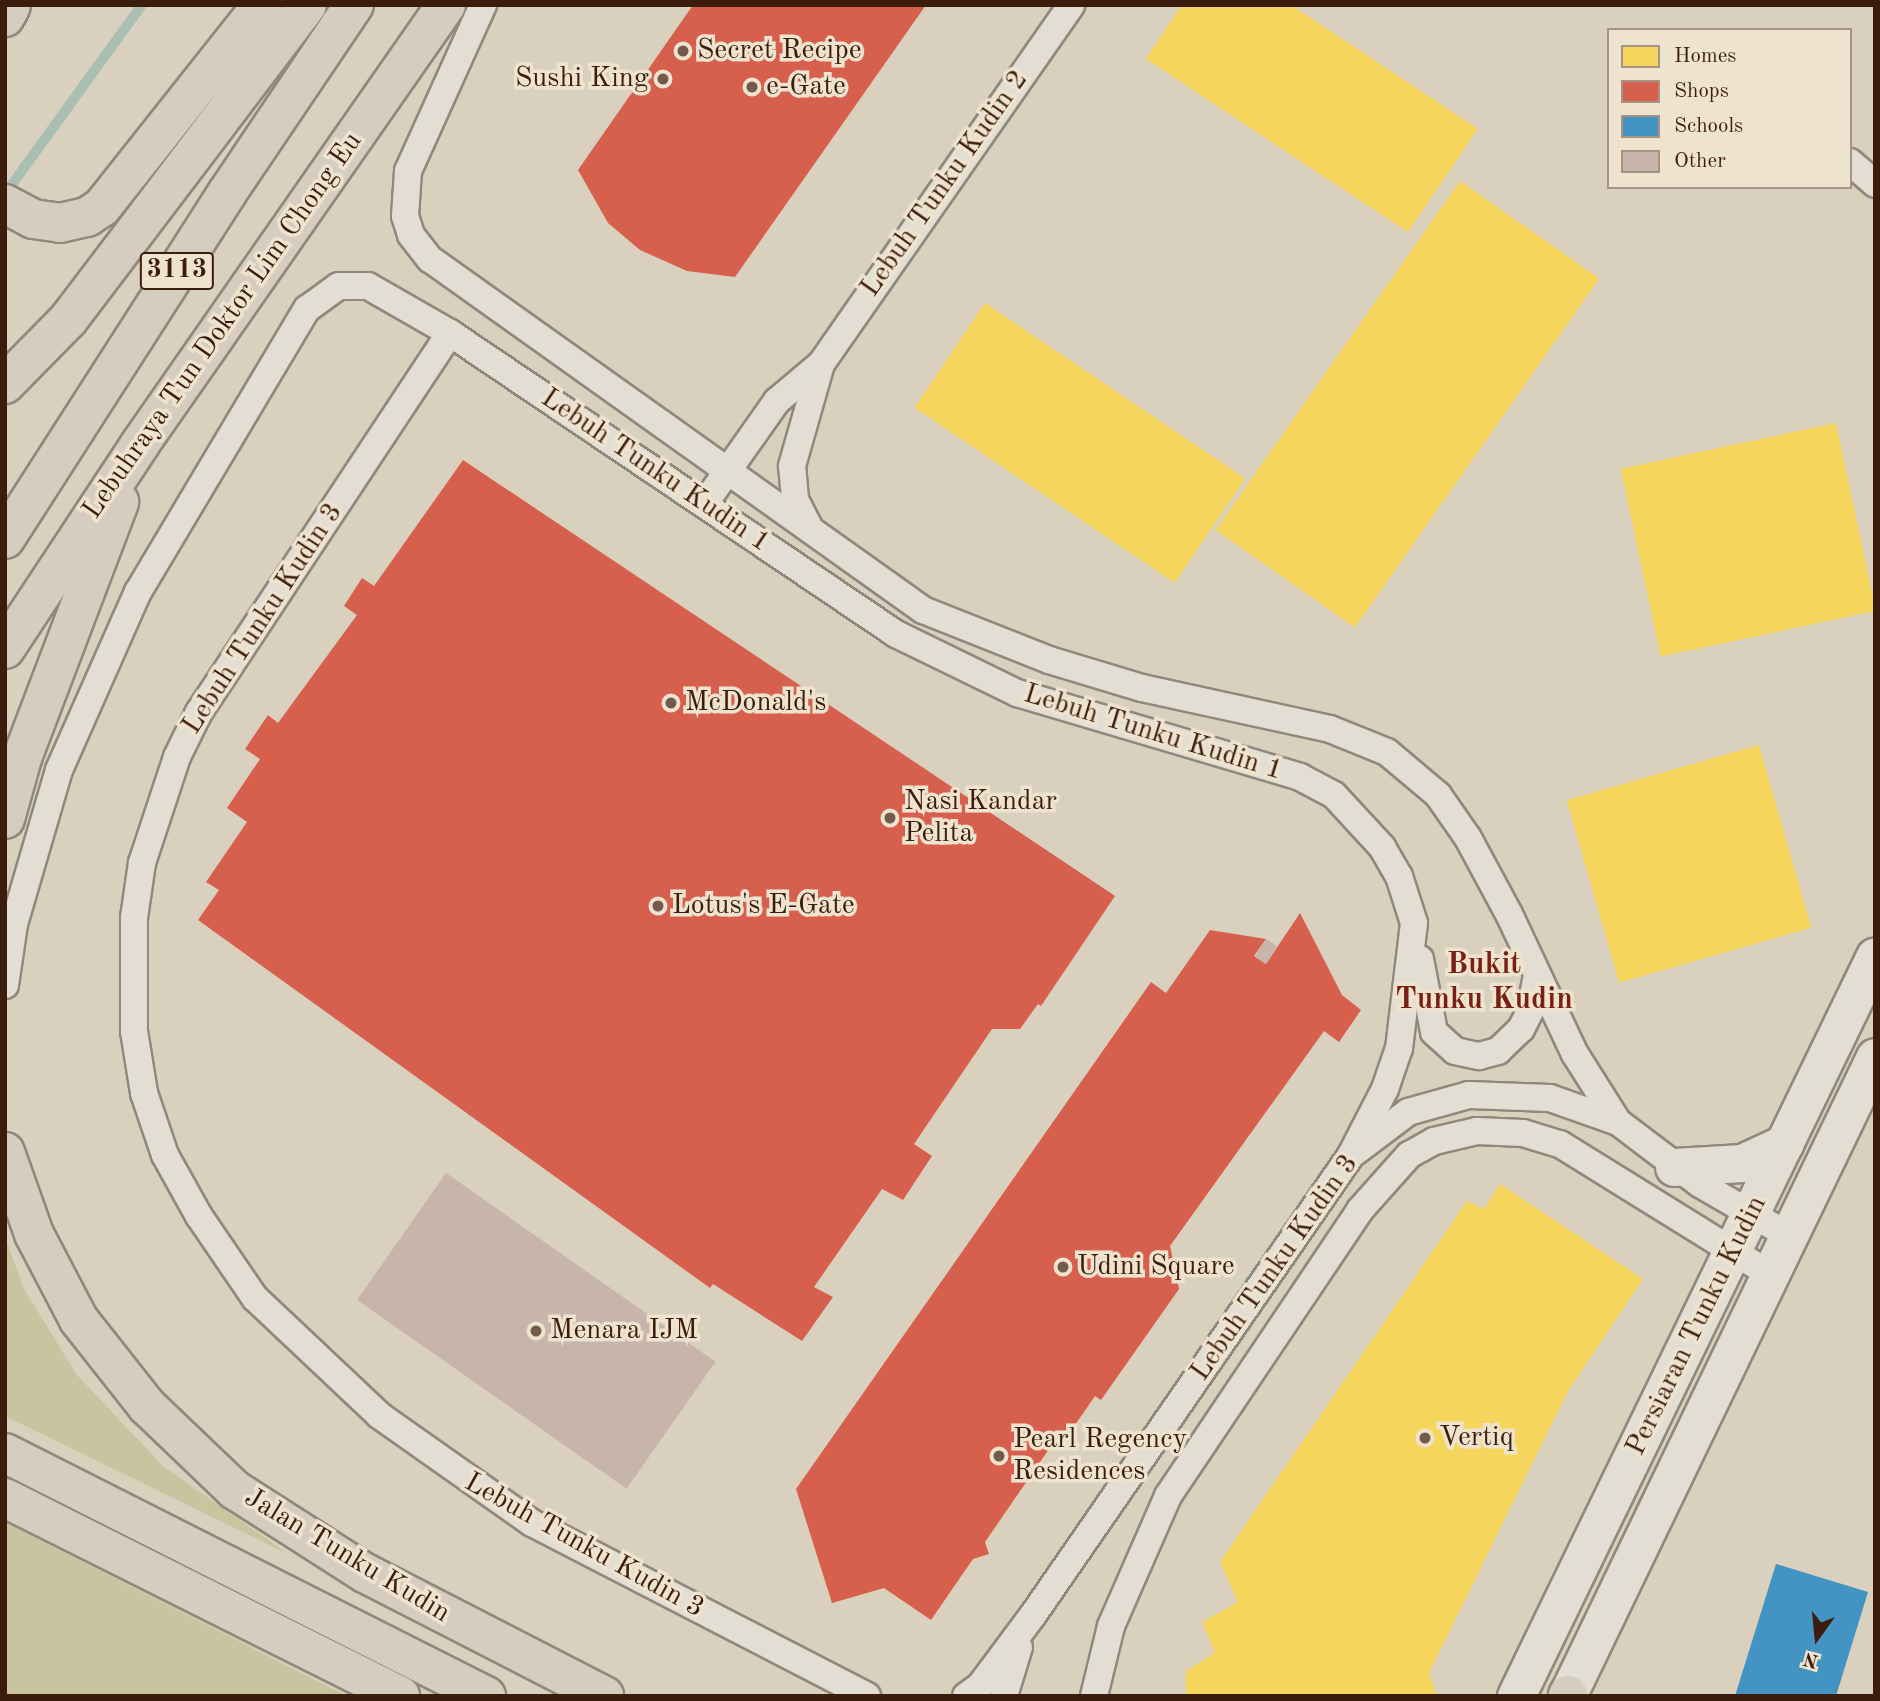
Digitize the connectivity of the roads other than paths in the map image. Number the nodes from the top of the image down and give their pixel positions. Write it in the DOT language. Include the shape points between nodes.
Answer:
graph roads {
  1 [pos="11,5"];
  2 [pos="262,5"];
  3 [pos="307,5"];
  4 [pos="354,5"];
  5 [pos="446,5"];
  6 [pos="483,5"];
  7 [pos="1071,5"];
  8 [pos="5,18"];
  9 [pos="1852,164"];
  10 [pos="1875,184"];
  11 [pos="5,204"];
  12 [pos="450,333"];
  13 [pos="821,364"];
  14 [pos="5,384"];
  15 [pos="140,444"];
  16 [pos="728,470"];
  17 [pos="705,503"];
  18 [pos="812,534"];
  19 [pos="5,539"];
  20 [pos="5,649"];
  21 [pos="5,819"];
  22 [pos="1414,923"];
  23 [pos="1875,956"];
  24 [pos="1536,975"];
  25 [pos="5,985"];
  26 [pos="1875,1056"];
  27 [pos="1618,1122"];
  28 [pos="1786,1143"];
  29 [pos="5,1152"];
  30 [pos="1352,1156"];
  31 [pos="1674,1167"];
  32 [pos="1750,1215"];
  33 [pos="1788,1235"];
  34 [pos="1732,1254"];
  35 [pos="1770,1274"];
  36 [pos="5,1453"];
  37 [pos="5,1498"];
  38 [pos="1033,1615"];
  39 [pos="415,1660"];
  40 [pos="1568,1695"];
  41 [pos="400,1696"];
  42 [pos="475,1696"];
  43 [pos="486,1696"];
  44 [pos="604,1696"];
  45 [pos="867,1696"];
  46 [pos="966,1696"];
  47 [pos="1004,1696"];
  48 [pos="1094,1696"];
  49 [pos="1516,1696"];
  1 -- 8 [label="highway"];
  2 -- 11 [label="highway" via="116,192 88,217 60,223 33,219"];
  3 -- 14 [label="highway" via="68,320"];
  4 -- 19 [label="highway, Lebuhraya Tun Doktor Lim Chong Eu / 3113"];
  5 -- 15 [label="highway, Lebuhraya Tun Doktor Lim Chong Eu / 3113"];
  6 -- 16 [label="street, Lebuh Tunku Kudin 1" via="413,151 404,193 411,234 430,259 474,292"];
  7 -- 13 [label="street, Lebuh Tunku Kudin 2"];
  9 -- 10 [label="street"];
  12 -- 17 [label="street, Lebuh Tunku Kudin 1"];
  12 -- 25 [label="street, Lebuh Tunku Kudin 1" via="368,286 339,286 307,309 138,592 92,690 38,834 14,924"];
  12 -- 45 [label="street, Lebuh Tunku Kudin 3" via="199,712 177,757 142,863 134,918 134,1031 145,1093 177,1176 256,1298 301,1346 379,1415 531,1523"];
  13 -- 16 [label="street, Lebuh Tunku Kudin 2" via="777,401"];
  13 -- 18 [label="street, Lebuh Tunku Kudin 2" via="792,466 796,499"];
  15 -- 20 [label="highway, Lebuhraya Tun Doktor Lim Chong Eu / 3113"];
  15 -- 21 [label="highway" via="22,758"];
  16 -- 17 [label="street, Lebuh Tunku Kudin 2"];
  16 -- 18 [label="street, Lebuh Tunku Kudin 1"];
  17 -- 22 [label="street, Lebuh Tunku Kudin 1" via="896,634 981,676 1017,692 1300,777 1334,795 1382,847 1399,876"];
  18 -- 24 [label="street, Lebuh Tunku Kudin 1" via="923,610 987,639 1142,688 1331,729 1387,752 1438,795 1468,838"];
  22 -- 24 [label="street" via="1434,1032 1455,1051 1479,1056 1498,1051 1511,1041 1530,1011"];
  22 -- 30 [label="street, Lebuh Tunku Kudin 1" via="1399,1048 1385,1089"];
  23 -- 28 [label="street, Persiaran Tunku Kudin"];
  24 -- 27 [label="street, Lebuh Tunku Kudin 1" via="1575,1054"];
  26 -- 33 [label="street, Persiaran Tunku Kudin"];
  27 -- 30 [label="street, Lebuh Tunku Kudin 3" via="1550,1098 1469,1095 1408,1112"];
  27 -- 31 [label="street, Lebuh Tunku Kudin 1"];
  28 -- 31 [label="street" via="1742,1163"];
  28 -- 32 [label="street, Persiaran Tunku Kudin"];
  29 -- 44 [label="highway, Jalan Tunku Kudin" via="34,1234 79,1320 147,1406 235,1490 365,1573"];
  30 -- 38 [label="street, Lebuh Tunku Kudin 3"];
  31 -- 32 [label="street, Lebuh Tunku Kudin 1"];
  32 -- 33 [label="street, Lebuh Tunku Kudin 1"];
  32 -- 34 [label="street, Persiaran Tunku Kudin"];
  33 -- 35 [label="street, Persiaran Tunku Kudin"];
  34 -- 35 [label="street"];
  34 -- 48 [label="street, Lebuh Tunku Kudin 3" via="1560,1144 1523,1133 1477,1131 1434,1141 1409,1155 1360,1210 1158,1516 1111,1626"];
  34 -- 49 [label="street, Persiaran Tunku Kudin"];
  35 -- 40 [label="street, Persiaran Tunku Kudin"];
  36 -- 39 [label="highway, Jalan Tunku Kudin"];
  37 -- 41 [label="highway"];
  38 -- 46 [label="street, Lebuh Tunku Kudin 3" via="980,1686"];
  38 -- 47 [label="street, Lebuh Tunku Kudin 3"];
  39 -- 42 [label="highway"];
  39 -- 43 [label="highway, Jalan Tunku Kudin"];
}
